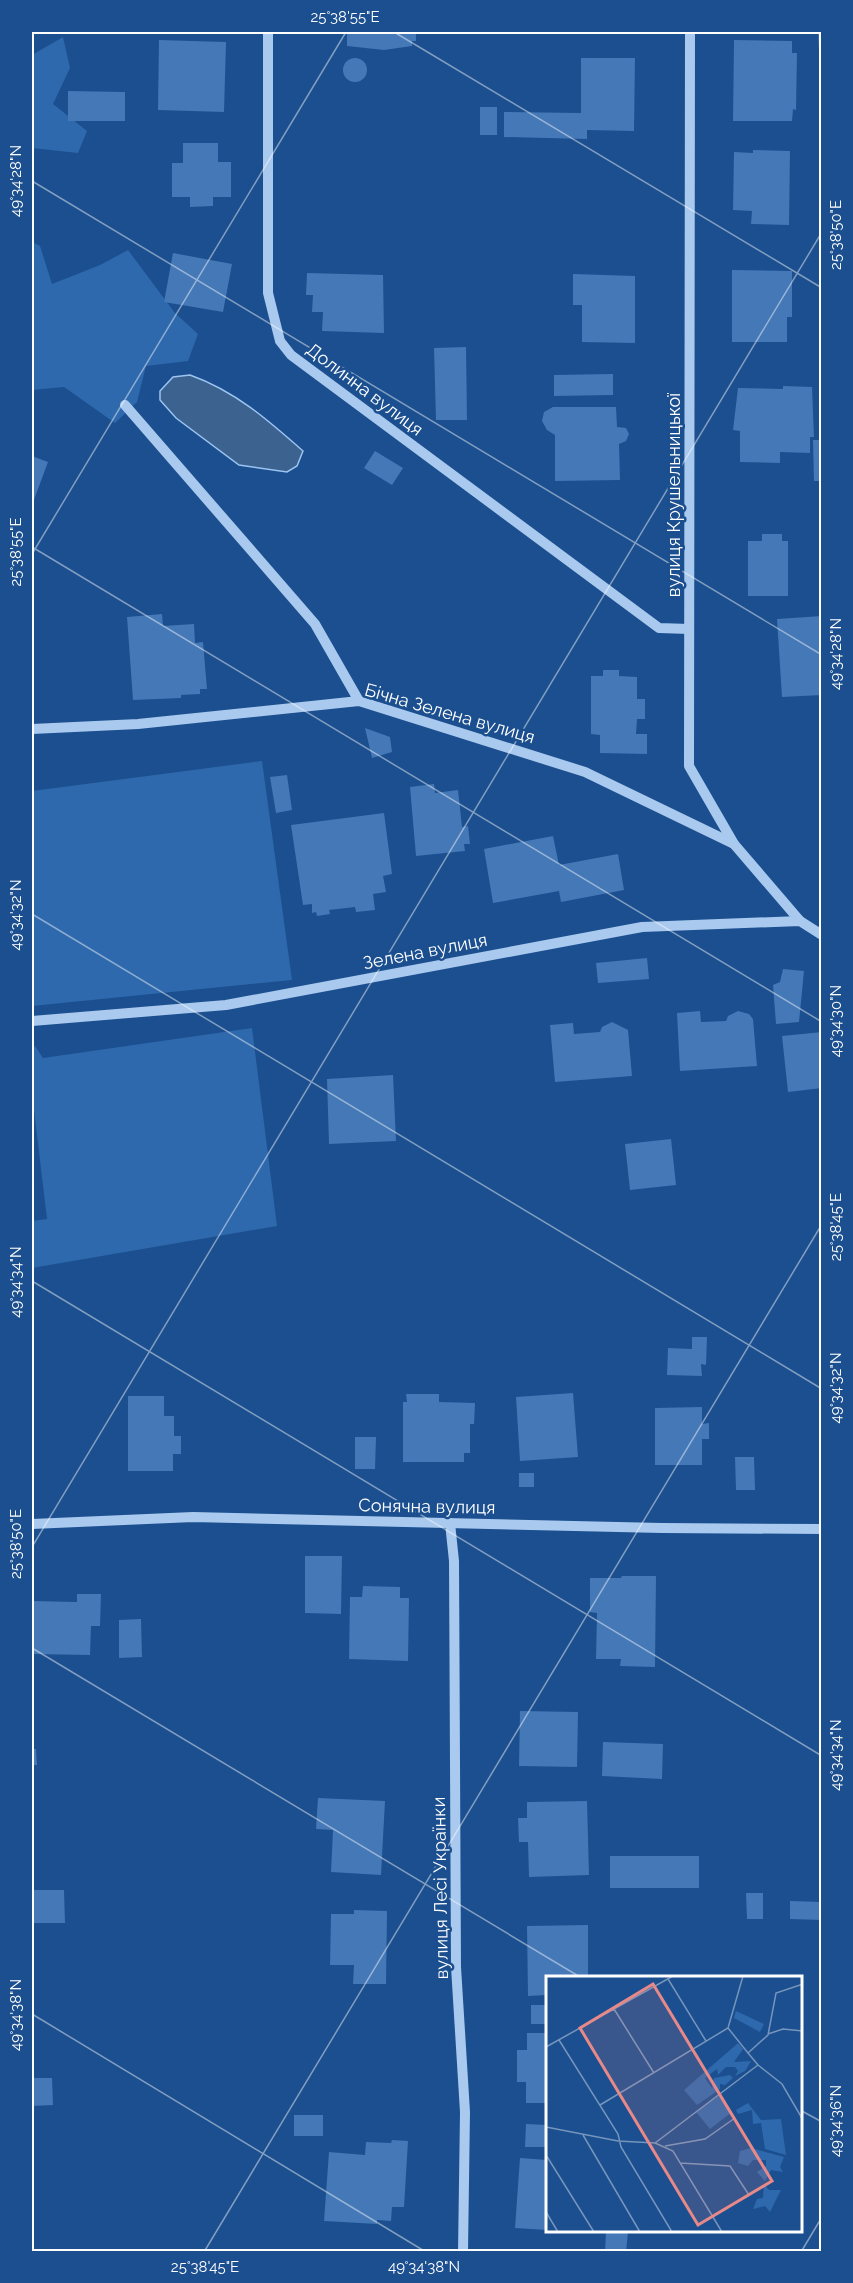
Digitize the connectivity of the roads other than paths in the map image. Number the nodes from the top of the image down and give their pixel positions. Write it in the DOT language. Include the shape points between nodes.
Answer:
graph roads {
  1 [pos="268,32"];
  2 [pos="690,32"];
  3 [pos="125,405"];
  4 [pos="689,629"];
  5 [pos="359,701"];
  6 [pos="32,729"];
  7 [pos="734,844"];
  8 [pos="800,921"];
  9 [pos="822,935"];
  10 [pos="32,1021"];
  11 [pos="450,1523"];
  12 [pos="32,1524"];
  13 [pos="822,1529"];
  14 [pos="463,2252"];
  1 -- 4 [label="street, Долинна вулиця" via="268,293 280,341 291,355 659,628"];
  2 -- 4 [label="street, вулиця Крушельницької"];
  3 -- 5 [label="street" via="315,624"];
  4 -- 7 [label="street, вулиця Крушельницької" via="688,766"];
  5 -- 6 [label="street, Бічна Зелена вулиця" via="138,724"];
  5 -- 7 [label="street, Бічна Зелена вулиця" via="585,772"];
  7 -- 8 [label="street, вулиця Крушельницької"];
  8 -- 9 [label="street"];
  8 -- 10 [label="street, Зелена вулиця" via="642,927 226,1005"];
  11 -- 12 [label="street, Сонячна вулиця" via="193,1517"];
  11 -- 13 [label="street, Сонячна вулиця"];
  11 -- 14 [label="street, вулиця Лесі Українки" via="454,1561 456,1967 465,2112"];
}
